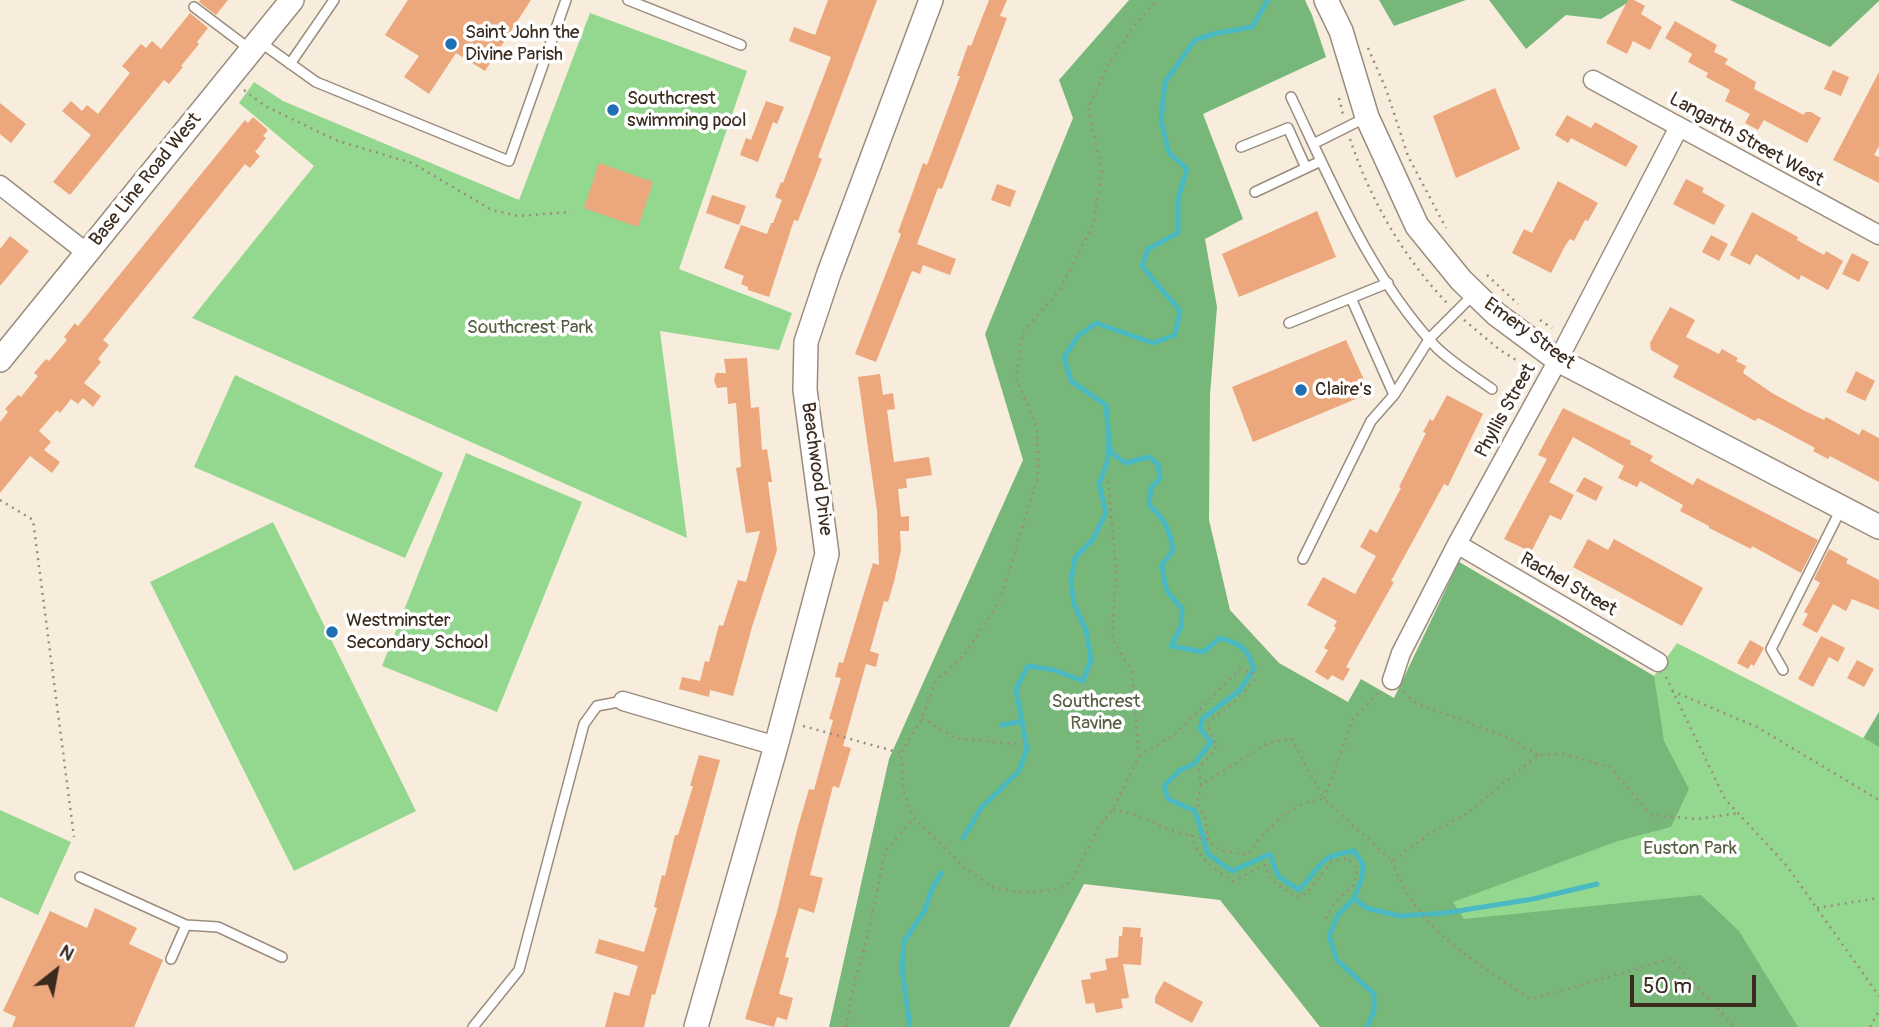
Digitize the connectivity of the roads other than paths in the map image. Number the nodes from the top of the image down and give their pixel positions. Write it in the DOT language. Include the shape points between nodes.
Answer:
graph roads {
  1 [pos="292,0"];
  2 [pos="334,0"];
  3 [pos="566,0"];
  4 [pos="628,0"];
  5 [pos="931,0"];
  6 [pos="1326,0"];
  7 [pos="194,7"];
  8 [pos="741,45"];
  9 [pos="255,46"];
  10 [pos="290,64"];
  11 [pos="1593,80"];
  12 [pos="1290,97"];
  13 [pos="1367,117"];
  14 [pos="1679,127"];
  15 [pos="1313,144"];
  16 [pos="1241,147"];
  17 [pos="1321,161"];
  18 [pos="1306,168"];
  19 [pos="0,184"];
  20 [pos="1255,191"];
  21 [pos="1879,235"];
  22 [pos="87,253"];
  23 [pos="1388,283"];
  24 [pos="1480,284"];
  25 [pos="1351,298"];
  26 [pos="1290,323"];
  27 [pos="1430,338"];
  28 [pos="0,360"];
  29 [pos="1558,360"];
  30 [pos="1492,389"];
  31 [pos="1394,396"];
  32 [pos="1842,507"];
  33 [pos="1879,527"];
  34 [pos="1457,544"];
  35 [pos="1303,559"];
  36 [pos="1658,662"];
  37 [pos="1783,670"];
  38 [pos="1392,680"];
  39 [pos="623,701"];
  40 [pos="776,746"];
  41 [pos="80,877"];
  42 [pos="186,925"];
  43 [pos="282,957"];
  44 [pos="171,959"];
  45 [pos="472,1027"];
  46 [pos="696,1027"];
  1 -- 9 [label="street, Base Line Road West"];
  2 -- 10 [label="lane"];
  3 -- 10 [label="lane" via="509,161 316,82"];
  4 -- 8 [label="lane"];
  5 -- 40 [label="street, Beachwood Drive" via="806,342 805,390 827,554"];
  6 -- 13 [label="street, Emery Street" via="1341,31"];
  7 -- 9 [label="lane"];
  9 -- 10 [label="lane"];
  9 -- 22 [label="street, Base Line Road West"];
  11 -- 14 [label="street, Langarth Street West"];
  12 -- 15 [label="lane"];
  13 -- 15 [label="lane"];
  13 -- 24 [label="street, Emery Street" via="1417,226 1461,280"];
  14 -- 21 [label="street, Langarth Street West"];
  14 -- 29 [label="street, Phyllis Street"];
  15 -- 17 [label="lane"];
  16 -- 18 [label="lane" via="1288,128"];
  17 -- 18 [label="lane"];
  17 -- 23 [label="lane"];
  18 -- 20 [label="lane"];
  19 -- 22 [label="street"];
  22 -- 28 [label="street, Base Line Road West"];
  23 -- 25 [label="lane"];
  23 -- 27 [label="lane"];
  24 -- 27 [label="lane"];
  24 -- 29 [label="street, Emery Street" via="1496,314"];
  25 -- 26 [label="lane"];
  25 -- 31 [label="lane"];
  27 -- 30 [label="lane"];
  27 -- 31 [label="lane"];
  29 -- 32 [label="street, Emery Street"];
  29 -- 34 [label="street, Phyllis Street"];
  31 -- 35 [label="lane" via="1371,421"];
  32 -- 33 [label="street, Emery Street"];
  32 -- 37 [label="lane" via="1771,649"];
  34 -- 36 [label="street, Rachel Street"];
  34 -- 38 [label="street, Phyllis Street" via="1401,653"];
  39 -- 40 [label="street"];
  39 -- 45 [label="lane" via="597,706 584,724 519,970"];
  40 -- 46 [label="street, Beachwood Drive"];
  41 -- 42 [label="lane"];
  42 -- 43 [label="lane" via="218,927"];
  42 -- 44 [label="lane"];
}
